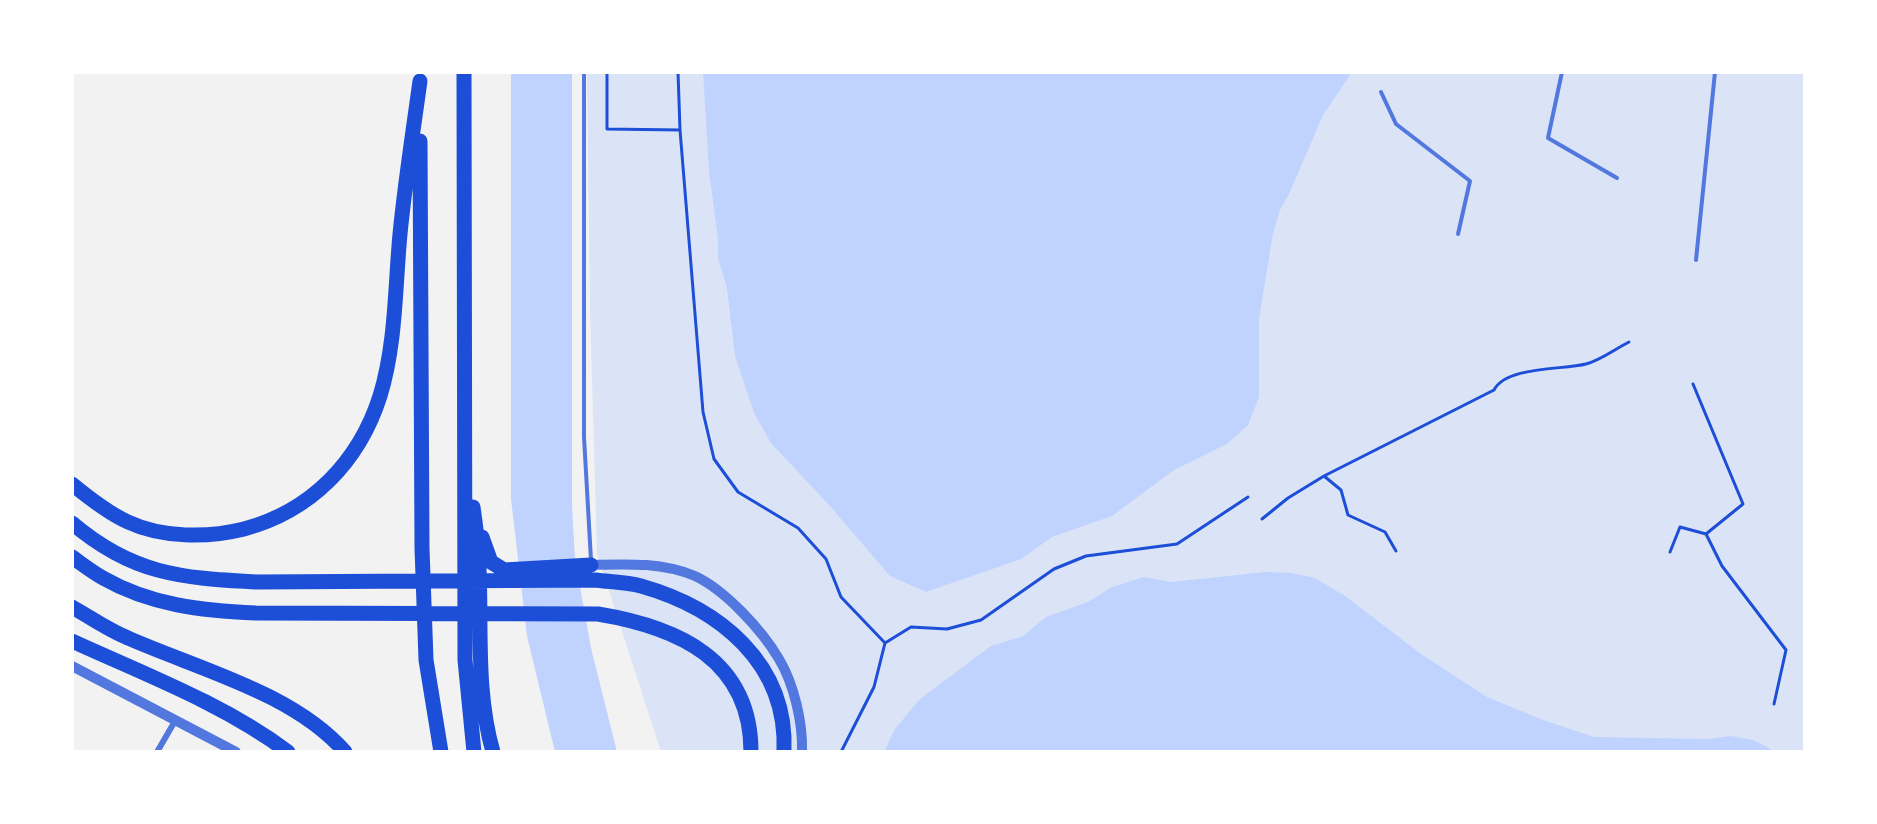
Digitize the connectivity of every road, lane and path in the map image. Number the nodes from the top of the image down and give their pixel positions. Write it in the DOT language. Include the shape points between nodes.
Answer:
graph roads {
  1 [pos="464,72"];
  2 [pos="584,72"];
  3 [pos="607,72"];
  4 [pos="678,72"];
  5 [pos="1562,72"];
  6 [pos="1715,72"];
  7 [pos="420,77"];
  8 [pos="1381,92"];
  9 [pos="680,130"];
  10 [pos="1617,178"];
  11 [pos="1458,234"];
  12 [pos="1696,260"];
  13 [pos="1629,342"];
  14 [pos="1694,384"];
  15 [pos="465,442"];
  16 [pos="1324,476"];
  17 [pos="72,484"];
  18 [pos="1248,497"];
  19 [pos="474,513"];
  20 [pos="1262,519"];
  21 [pos="72,523"];
  22 [pos="1706,534"];
  23 [pos="1396,551"];
  24 [pos="1670,552"];
  25 [pos="72,557"];
  26 [pos="585,566"];
  27 [pos="72,606"];
  28 [pos="72,641"];
  29 [pos="885,643"];
  30 [pos="72,666"];
  31 [pos="1774,704"];
  32 [pos="175,721"];
  33 [pos="157,752"];
  34 [pos="236,752"];
  35 [pos="288,752"];
  36 [pos="345,752"];
  37 [pos="441,752"];
  38 [pos="474,752"];
  39 [pos="493,752"];
  40 [pos="751,752"];
  41 [pos="784,752"];
  42 [pos="802,752"];
  43 [pos="841,752"];
  1 -- 15 [label="highway"];
  2 -- 26 [label="lane"];
  3 -- 9 [label="path" via="607,129"];
  4 -- 9 [label="path"];
  5 -- 10 [label="lane" via="1548,138"];
  6 -- 12 [label="lane"];
  7 -- 17 [label="highway" via="387,365 380,396 350,459 327,484 282,515 231,532 200,535 163,532 128,522"];
  7 -- 37 [label="highway" via="423,570 426,660"];
  8 -- 11 [label="lane" via="1396,124 1470,181"];
  9 -- 29 [label="path" via="703,412 714,459 738,492 798,528 826,559 841,597"];
  13 -- 16 [label="path" via="1587,364 1525,372 1497,384 1494,390"];
  14 -- 22 [label="path" via="1743,504"];
  15 -- 19 [label="highway"];
  15 -- 38 [label="highway" via="465,660"];
  16 -- 20 [label="path"];
  16 -- 23 [label="path" via="1341,490 1348,515 1385,532"];
  18 -- 29 [label="path" via="1177,544 1086,556 1054,569 981,620 946,628 910,627"];
  19 -- 26 [label="highway" via="491,562 504,570"];
  19 -- 39 [label="highway" via="484,706"];
  21 -- 41 [label="highway" via="117,555 178,575 256,582 595,580 638,585 712,616 740,640 761,665 778,698 785,733"];
  22 -- 24 [label="path" via="1680,526"];
  22 -- 31 [label="path" via="1722,566 1786,650"];
  25 -- 40 [label="highway" via="127,590 213,611 598,614 633,620 663,629 715,660 746,710"];
  26 -- 42 [label="street" via="644,563 694,576 726,595 779,660 797,703"];
  27 -- 36 [label="highway" via="126,638 276,701 308,719"];
  28 -- 35 [label="highway" via="180,689"];
  29 -- 43 [label="path" via="874,687"];
  30 -- 32 [label="street"];
  32 -- 33 [label="street"];
  32 -- 34 [label="street"];
}
